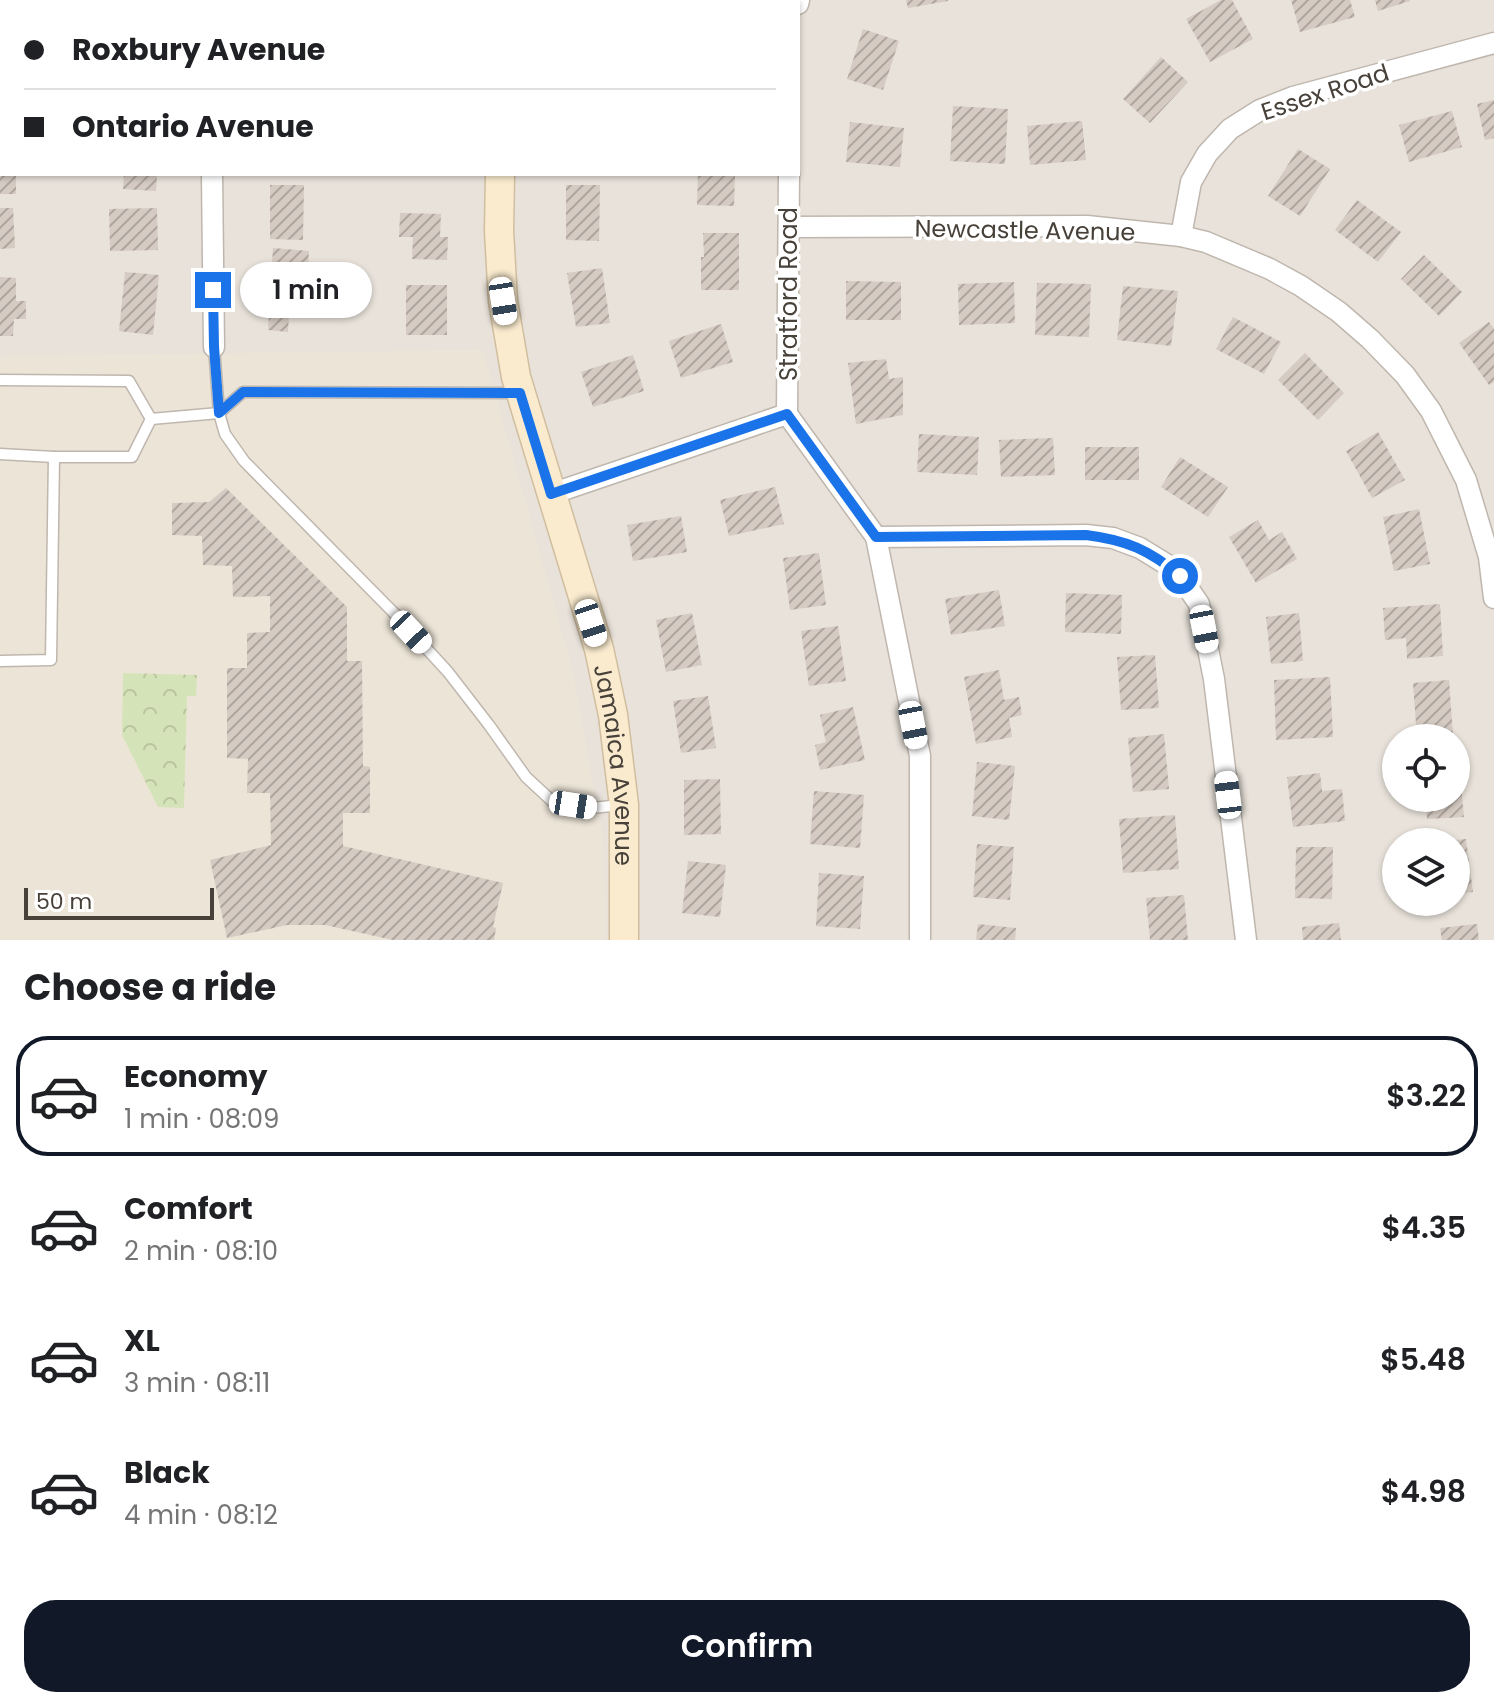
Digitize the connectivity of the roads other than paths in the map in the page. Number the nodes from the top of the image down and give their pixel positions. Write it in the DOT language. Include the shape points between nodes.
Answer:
graph roads {
  1 [pos="1494,43"];
  2 [pos="212,176"];
  3 [pos="500,176"];
  4 [pos="789,176"];
  5 [pos="789,227"];
  6 [pos="1181,236"];
  7 [pos="214,347"];
  8 [pos="0,380"];
  9 [pos="520,393"];
  10 [pos="219,413"];
  11 [pos="787,414"];
  12 [pos="151,419"];
  13 [pos="0,454"];
  14 [pos="54,457"];
  15 [pos="551,494"];
  16 [pos="876,537"];
  17 [pos="1494,598"];
  18 [pos="0,661"];
  19 [pos="624,805"];
  20 [pos="624,940"];
  21 [pos="920,940"];
  22 [pos="1246,940"];
  1 -- 6 [label="street, Essex Road" via="1260,110 1230,129 1207,154 1191,182"];
  2 -- 7 [label="street"];
  3 -- 9 [label="street, Jamaica Avenue" via="503,301"];
  4 -- 5 [label="street, Stratford Road"];
  5 -- 6 [label="street, Newcastle Avenue" via="1087,226"];
  5 -- 11 [label="street, Stratford Road"];
  6 -- 17 [label="street, Newcastle Avenue" via="1206,242 1301,286 1339,312 1405,375 1431,411 1466,480 1489,557"];
  7 -- 10 [label="lane"];
  8 -- 12 [label="lane" via="129,381"];
  9 -- 10 [label="lane" via="243,392"];
  9 -- 15 [label="street, Jamaica Avenue"];
  10 -- 12 [label="lane"];
  10 -- 19 [label="lane" via="225,434 244,461 448,672 526,777 553,802 592,808"];
  11 -- 15 [label="street"];
  11 -- 16 [label="street"];
  12 -- 14 [label="lane" via="132,457"];
  13 -- 14 [label="lane"];
  14 -- 18 [label="lane" via="51,660"];
  15 -- 19 [label="street, Jamaica Avenue" via="599,649"];
  16 -- 21 [label="street" via="920,756"];
  16 -- 22 [label="street" via="1113,538 1140,548 1180,576 1199,604 1214,679"];
  19 -- 20 [label="street, Jamaica Avenue"];
}
